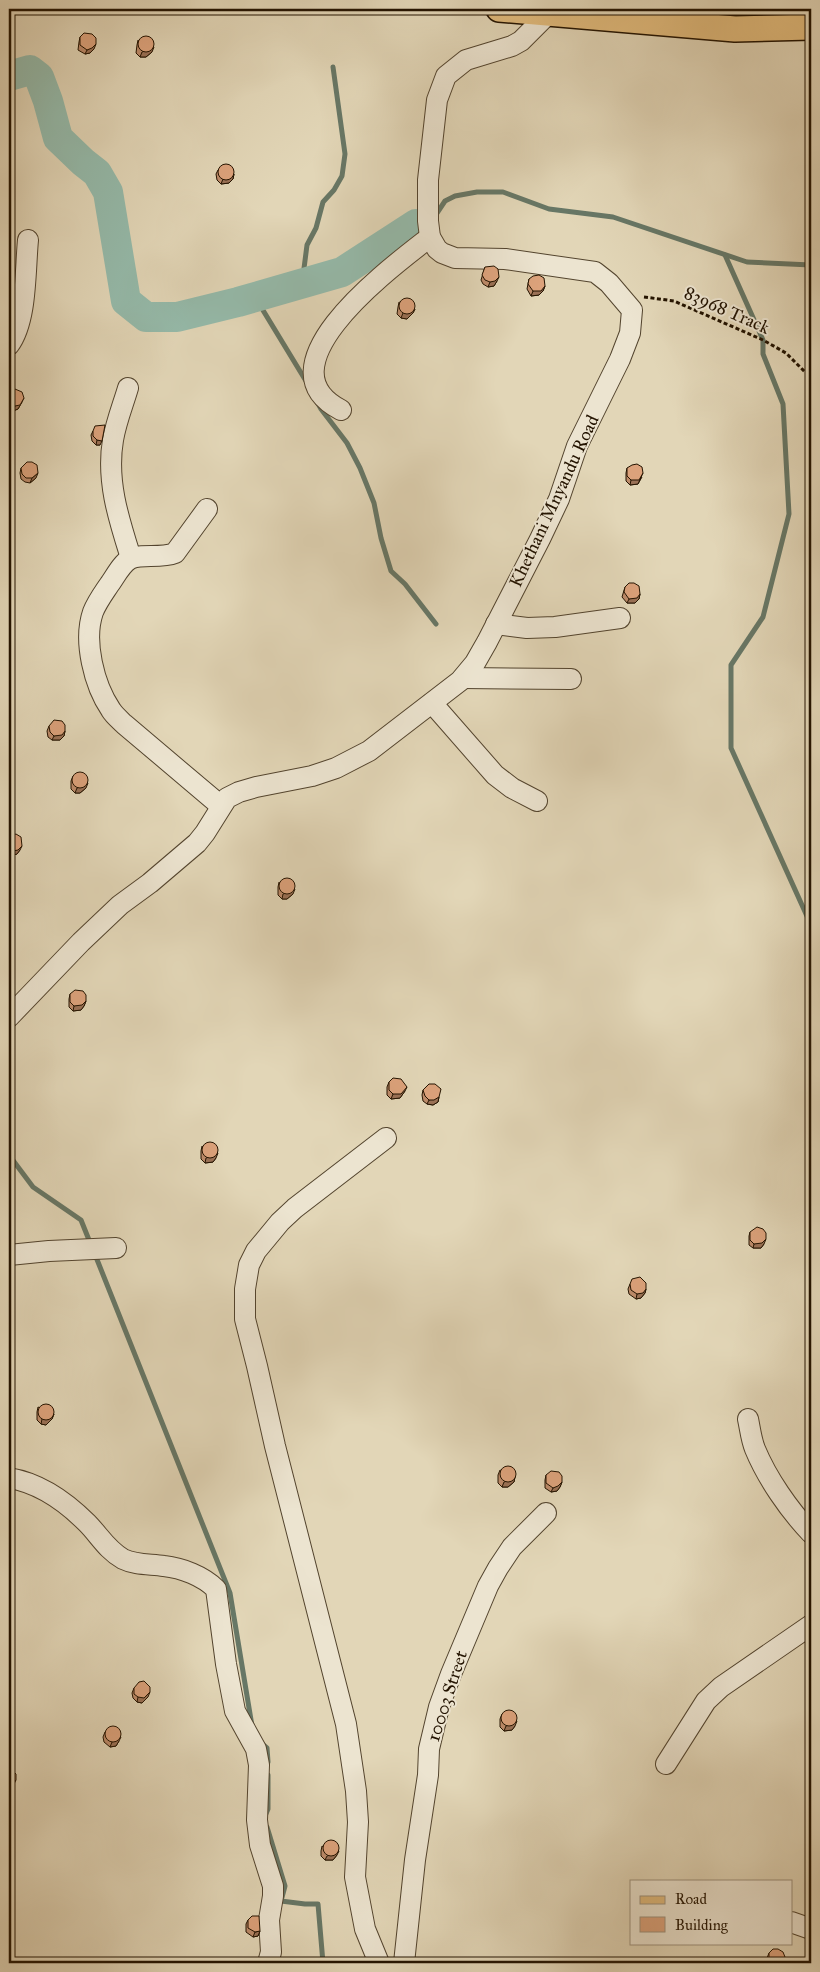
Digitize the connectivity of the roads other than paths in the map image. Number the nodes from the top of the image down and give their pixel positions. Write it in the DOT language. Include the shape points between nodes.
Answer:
graph roads {
  1 [pos="514,9"];
  2 [pos="548,14"];
  3 [pos="811,27"];
  4 [pos="430,237"];
  5 [pos="28,240"];
  6 [pos="9,345"];
  7 [pos="128,388"];
  8 [pos="341,410"];
  9 [pos="208,509"];
  10 [pos="131,558"];
  11 [pos="620,618"];
  12 [pos="496,624"];
  13 [pos="463,678"];
  14 [pos="571,678"];
  15 [pos="432,704"];
  16 [pos="537,800"];
  17 [pos="221,806"];
  18 [pos="9,1017"];
  19 [pos="386,1138"];
  20 [pos="116,1248"];
  21 [pos="9,1255"];
  22 [pos="748,1418"];
  23 [pos="9,1478"];
  24 [pos="546,1514"];
  25 [pos="811,1533"];
  26 [pos="811,1625"];
  27 [pos="666,1764"];
  28 [pos="792,1922"];
  29 [pos="811,1930"];
  30 [pos="268,1963"];
  31 [pos="379,1963"];
  32 [pos="404,1963"];
  1 -- 2 [label="main road"];
  2 -- 3 [label="main road" via="735,29"];
  2 -- 4 [label="street" via="521,41 466,60 446,76 437,100 428,180"];
  4 -- 8 [label="street" via="367,288 319,348 313,371 315,384 320,396"];
  4 -- 12 [label="street, Khethani Mnyandu Road" via="442,253 456,258 504,259 595,272 632,310 630,333 620,359 577,446 551,515"];
  5 -- 6 [label="street" via="21,319"];
  7 -- 10 [label="street" via="113,441 112,491"];
  9 -- 10 [label="street" via="175,553"];
  10 -- 17 [label="street" via="93,613 90,643 93,669 111,710 124,724"];
  11 -- 12 [label="street" via="555,627"];
  12 -- 13 [label="street, Khethani Mnyandu Road"];
  13 -- 14 [label="street"];
  13 -- 15 [label="street, Khethani Mnyandu Road"];
  15 -- 16 [label="street" via="495,776"];
  15 -- 17 [label="street, Khethani Mnyandu Road" via="385,740 350,761 312,776 238,792"];
  17 -- 18 [label="street, Khethani Mnyandu Road" via="197,843 120,905"];
  19 -- 31 [label="street" via="280,1222 256,1251 244,1290 245,1319 346,1724 358,1814 355,1877 365,1929"];
  20 -- 21 [label="street"];
  22 -- 25 [label="street" via="755,1448 765,1468"];
  23 -- 30 [label="street" via="26,1481 64,1502 124,1560 183,1571 216,1590 235,1710 256,1750 259,1765 257,1820 260,1845 273,1886 269,1920 272,1952"];
  24 -- 32 [label="street, 10003 Street" via="512,1547 488,1586 439,1707 430,1750"];
  26 -- 27 [label="street" via="721,1687 706,1701"];
  28 -- 29 [label="street"];
}
